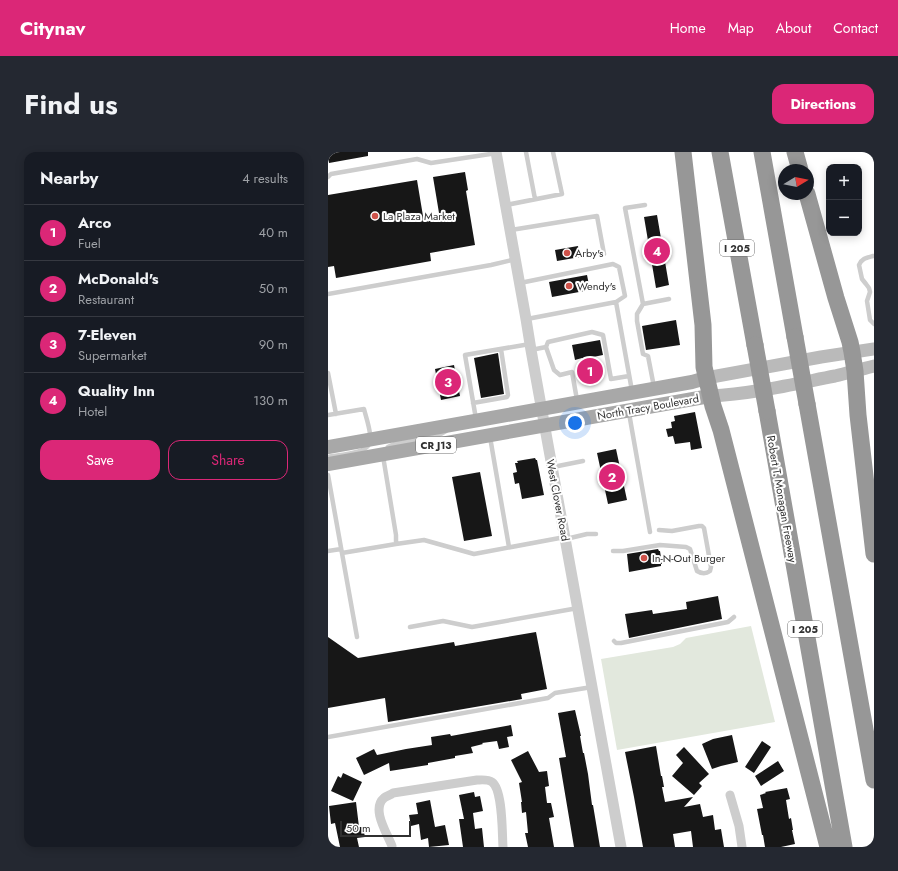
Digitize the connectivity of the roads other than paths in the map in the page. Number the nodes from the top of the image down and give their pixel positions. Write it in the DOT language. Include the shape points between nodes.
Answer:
graph roads {
  1 [pos="526,152"];
  2 [pos="553,152"];
  3 [pos="683,152"];
  4 [pos="720,152"];
  5 [pos="762,152"];
  6 [pos="796,152"];
  7 [pos="496,153"];
  8 [pos="799,164"];
  9 [pos="328,177"];
  10 [pos="535,199"];
  11 [pos="809,200"];
  12 [pos="506,205"];
  13 [pos="644,205"];
  14 [pos="510,230"];
  15 [pos="604,254"];
  16 [pos="873,256"];
  17 [pos="516,259"];
  18 [pos="520,283"];
  19 [pos="872,292"];
  20 [pos="328,294"];
  21 [pos="669,300"];
  22 [pos="616,302"];
  23 [pos="643,304"];
  24 [pos="526,319"];
  25 [pos="874,324"];
  26 [pos="530,347"];
  27 [pos="546,347"];
  28 [pos="501,349"];
  29 [pos="874,349"];
  30 [pos="852,352"];
  31 [pos="874,366"];
  32 [pos="855,371"];
  33 [pos="328,373"];
  34 [pos="629,376"];
  35 [pos="706,378"];
  36 [pos="655,389"];
  37 [pos="632,393"];
  38 [pos="710,396"];
  39 [pos="577,402"];
  40 [pos="473,404"];
  41 [pos="541,409"];
  42 [pos="628,410"];
  43 [pos="336,414"];
  44 [pos="328,415"];
  45 [pos="476,421"];
  46 [pos="456,424"];
  47 [pos="544,426"];
  48 [pos="489,436"];
  49 [pos="370,440"];
  50 [pos="328,448"];
  51 [pos="383,455"];
  52 [pos="328,457"];
  53 [pos="583,461"];
  54 [pos="328,464"];
  55 [pos="552,467"];
  56 [pos="328,475"];
  57 [pos="329,491"];
  58 [pos="659,530"];
  59 [pos="650,532"];
  60 [pos="596,534"];
  61 [pos="565,538"];
  62 [pos="396,544"];
  63 [pos="509,548"];
  64 [pos="341,551"];
  65 [pos="613,551"];
  66 [pos="328,552"];
  67 [pos="874,554"];
  68 [pos="578,608"];
  69 [pos="734,617"];
  70 [pos="410,627"];
  71 [pos="357,636"];
  72 [pos="614,641"];
  73 [pos="592,687"];
  74 [pos="328,737"];
  75 [pos="874,780"];
  76 [pos="730,795"];
  77 [pos="392,846"];
  78 [pos="503,847"];
  79 [pos="621,847"];
  80 [pos="742,847"];
  81 [pos="828,847"];
  82 [pos="844,847"];
  1 -- 10 [label="lane"];
  2 -- 10 [label="lane" via="562,194"];
  3 -- 35 [label="highway"];
  4 -- 82 [label="highway, Robert T. Monagan Freeway / I 205, bridge"];
  5 -- 75 [label="highway, bridge"];
  6 -- 8 [label="highway"];
  7 -- 9 [label="lane" via="431,163 417,159 331,174"];
  7 -- 12 [label="street, West Clover Road"];
  10 -- 12 [label="lane"];
  11 -- 30 [label="highway"];
  12 -- 14 [label="street, West Clover Road"];
  13 -- 23 [label="lane" via="625,208"];
  14 -- 15 [label="lane" via="598,216"];
  14 -- 17 [label="street, West Clover Road"];
  16 -- 19 [label="lane" via="861,260 859,266 862,279"];
  17 -- 18 [label="street, West Clover Road"];
  17 -- 20 [label="lane"];
  18 -- 22 [label="lane" via="613,264 619,267 625,296"];
  18 -- 24 [label="street, West Clover Road"];
  19 -- 25 [label="lane" via="867,301 870,320"];
  21 -- 23 [label="lane"];
  22 -- 24 [label="lane"];
  22 -- 34 [label="lane"];
  23 -- 36 [label="lane" via="637,314 637,321 643,354 648,356"];
  24 -- 26 [label="street, West Clover Road"];
  26 -- 27 [label="lane"];
  26 -- 28 [label="lane"];
  26 -- 41 [label="street, West Clover Road"];
  27 -- 34 [label="lane" via="548,342 592,332 603,335 611,379"];
  27 -- 39 [label="lane" via="554,370 560,375 572,372"];
  28 -- 40 [label="lane" via="507,397"];
  28 -- 40 [label="lane" via="465,355"];
  29 -- 30 [label="main road, CR J13"];
  30 -- 32 [label="highway"];
  30 -- 35 [label="main road, CR J13"];
  31 -- 32 [label="main road, North Tracy Boulevard / CR J13"];
  32 -- 38 [label="main road, North Tracy Boulevard / CR J13" via="782,386"];
  32 -- 67 [label="highway"];
  33 -- 43 [label="lane"];
  34 -- 37 [label="lane"];
  35 -- 36 [label="main road, North Tracy Boulevard / CR J13"];
  35 -- 38 [label="highway"];
  36 -- 37 [label="main road, North Tracy Boulevard / CR J13"];
  37 -- 39 [label="main road, North Tracy Boulevard / CR J13"];
  38 -- 42 [label="main road, North Tracy Boulevard / CR J13"];
  38 -- 81 [label="highway" via="721,430"];
  39 -- 41 [label="main road, North Tracy Boulevard / CR J13"];
  40 -- 45 [label="lane"];
  41 -- 45 [label="main road, North Tracy Boulevard / CR J13"];
  41 -- 47 [label="street, West Clover Road"];
  42 -- 47 [label="main road, North Tracy Boulevard / CR J13"];
  42 -- 59 [label="lane"];
  43 -- 44 [label="lane"];
  43 -- 49 [label="lane" via="364,409"];
  45 -- 46 [label="main road, North Tracy Boulevard / CR J13"];
  46 -- 49 [label="main road, North Tracy Boulevard / CR J13"];
  46 -- 51 [label="lane" via="439,435 394,444 388,447"];
  47 -- 48 [label="main road, North Tracy Boulevard / CR J13"];
  47 -- 55 [label="street, West Clover Road"];
  48 -- 51 [label="main road, North Tracy Boulevard / CR J13"];
  48 -- 63 [label="lane"];
  49 -- 50 [label="main road, North Tracy Boulevard / CR J13"];
  49 -- 52 [label="lane" via="368,446 360,451"];
  51 -- 54 [label="main road, North Tracy Boulevard / CR J13"];
  51 -- 62 [label="lane"];
  53 -- 55 [label="lane"];
  55 -- 61 [label="street, West Clover Road"];
  56 -- 57 [label="lane"];
  57 -- 64 [label="lane"];
  58 -- 65 [label="lane" via="672,531 702,526 710,571 701,574 697,571 690,549 686,547 660,546"];
  60 -- 61 [label="lane"];
  61 -- 63 [label="lane"];
  61 -- 68 [label="street, West Clover Road"];
  62 -- 63 [label="lane" via="424,540 474,554"];
  62 -- 64 [label="lane"];
  64 -- 66 [label="lane"];
  64 -- 71 [label="lane"];
  68 -- 70 [label="lane" via="472,626 443,622"];
  68 -- 73 [label="street, West Clover Road"];
  69 -- 72 [label="lane" via="728,622 620,643"];
  73 -- 74 [label="lane" via="555,693 548,698"];
  73 -- 79 [label="street, West Clover Road"];
  76 -- 80 [label="street"];
  77 -- 78 [label="street" via="379,814 379,806 384,798 393,793 487,780 498,790"];
}
